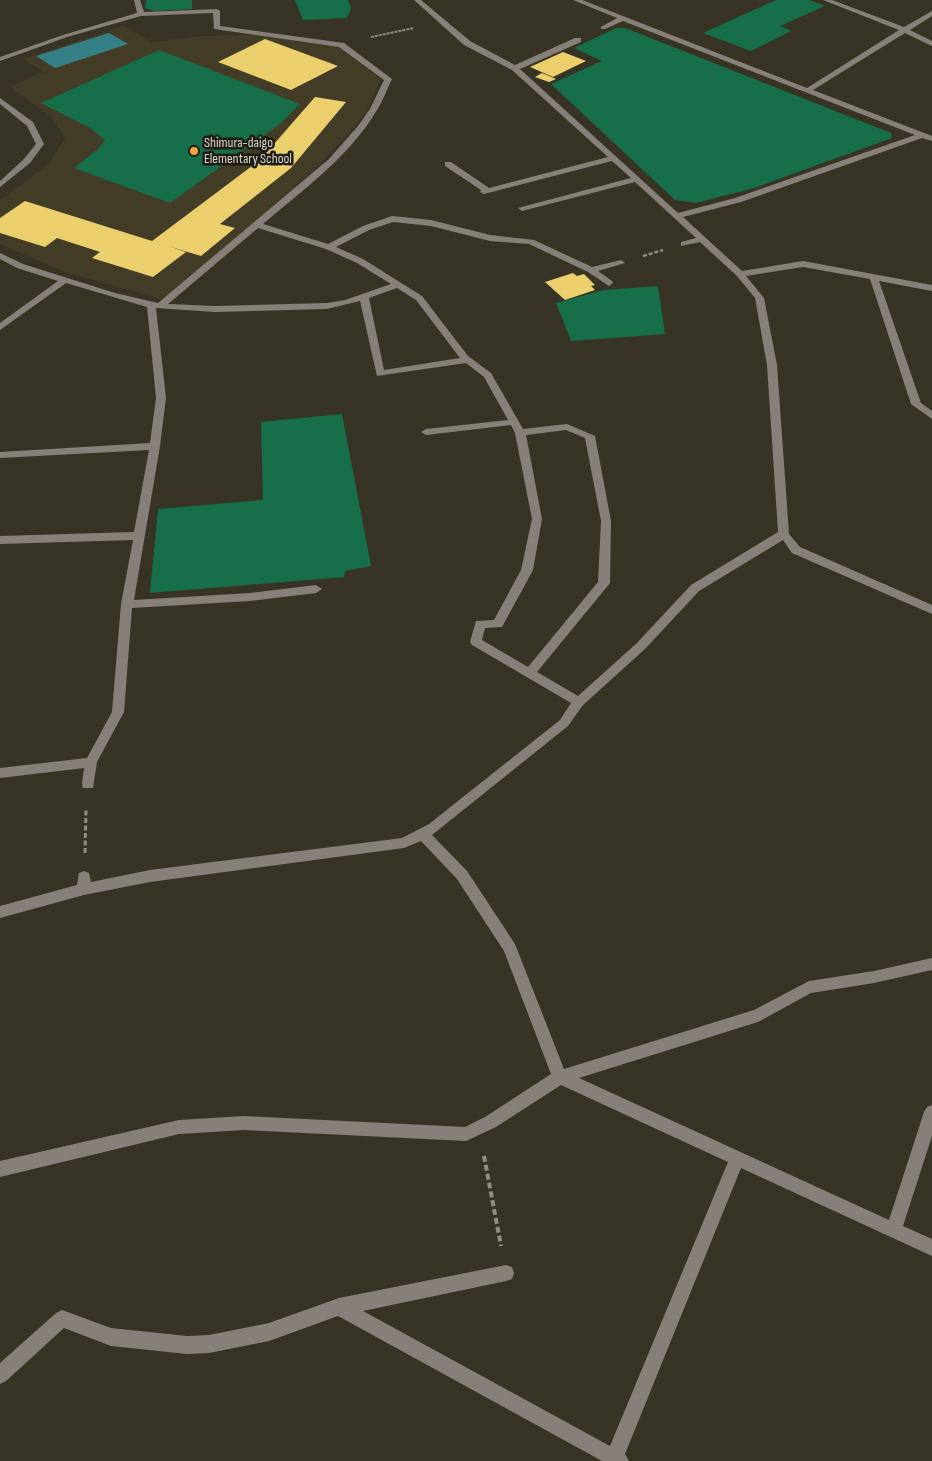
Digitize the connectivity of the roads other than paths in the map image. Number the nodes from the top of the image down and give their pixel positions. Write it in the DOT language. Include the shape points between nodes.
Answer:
graph roads {
  1 [pos="137,0"];
  2 [pos="417,0"];
  3 [pos="576,0"];
  4 [pos="602,0"];
  5 [pos="826,0"];
  6 [pos="590,5"];
  7 [pos="932,13"];
  8 [pos="141,14"];
  9 [pos="623,18"];
  10 [pos="603,28"];
  11 [pos="905,30"];
  12 [pos="578,40"];
  13 [pos="932,44"];
  14 [pos="0,59"];
  15 [pos="515,68"];
  16 [pos="808,90"];
  17 [pos="0,100"];
  18 [pos="922,135"];
  19 [pos="932,139"];
  20 [pos="614,158"];
  21 [pos="448,164"];
  22 [pos="638,179"];
  23 [pos="0,185"];
  24 [pos="522,208"];
  25 [pos="677,216"];
  26 [pos="258,225"];
  27 [pos="702,239"];
  28 [pos="684,244"];
  29 [pos="329,247"];
  30 [pos="0,256"];
  31 [pos="620,263"];
  32 [pos="591,270"];
  33 [pos="740,274"];
  34 [pos="873,276"];
  35 [pos="63,281"];
  36 [pos="609,283"];
  37 [pos="398,285"];
  38 [pos="932,288"];
  39 [pos="364,296"];
  40 [pos="155,305"];
  41 [pos="0,327"];
  42 [pos="467,360"];
  43 [pos="932,416"];
  44 [pos="514,422"];
  45 [pos="426,432"];
  46 [pos="520,433"];
  47 [pos="155,446"];
  48 [pos="0,455"];
  49 [pos="784,534"];
  50 [pos="138,536"];
  51 [pos="0,540"];
  52 [pos="316,589"];
  53 [pos="127,604"];
  54 [pos="932,610"];
  55 [pos="529,674"];
  56 [pos="579,702"];
  57 [pos="91,762"];
  58 [pos="0,773"];
  59 [pos="88,784"];
  60 [pos="422,833"];
  61 [pos="0,912"];
  62 [pos="932,964"];
  63 [pos="560,1077"];
  64 [pos="932,1112"];
  65 [pos="737,1159"];
  66 [pos="0,1169"];
  67 [pos="894,1230"];
  68 [pos="932,1248"];
  69 [pos="506,1273"];
  70 [pos="339,1307"];
  71 [pos="0,1375"];
  72 [pos="617,1459"];
  1 -- 8 [label="street"];
  2 -- 15 [label="street" via="467,43"];
  3 -- 6 [label="street"];
  4 -- 6 [label="street"];
  5 -- 11 [label="street"];
  6 -- 9 [label="street"];
  7 -- 11 [label="street"];
  8 -- 14 [label="street"];
  8 -- 26 [label="street" via="217,11 216,28 342,45 388,79 374,109 332,161"];
  9 -- 10 [label="street"];
  9 -- 16 [label="street"];
  11 -- 13 [label="street"];
  11 -- 16 [label="street"];
  12 -- 15 [label="street"];
  15 -- 20 [label="street"];
  16 -- 18 [label="street"];
  17 -- 23 [label="street" via="38,133 40,144 27,161"];
  18 -- 19 [label="street"];
  18 -- 25 [label="street" via="738,200"];
  20 -- 21 [label="street" via="486,191"];
  20 -- 22 [label="street"];
  22 -- 24 [label="street"];
  22 -- 25 [label="street"];
  25 -- 27 [label="street"];
  26 -- 29 [label="street"];
  26 -- 40 [label="street"];
  27 -- 28 [label="street"];
  27 -- 33 [label="street"];
  29 -- 32 [label="street" via="392,219 431,223 490,238 531,242"];
  29 -- 37 [label="street" via="360,261"];
  30 -- 35 [label="street"];
  31 -- 32 [label="street"];
  32 -- 36 [label="street"];
  33 -- 34 [label="street" via="803,264"];
  33 -- 49 [label="street" via="758,298 772,366"];
  34 -- 38 [label="street"];
  34 -- 43 [label="street" via="916,404"];
  35 -- 40 [label="street"];
  35 -- 41 [label="street"];
  37 -- 39 [label="street"];
  37 -- 42 [label="street" via="419,298"];
  39 -- 40 [label="street" via="327,306 291,308 215,309"];
  39 -- 42 [label="street" via="380,374"];
  40 -- 47 [label="street" via="161,398"];
  42 -- 44 [label="street" via="488,376"];
  44 -- 45 [label="street"];
  44 -- 46 [label="street"];
  46 -- 55 [label="street" via="537,520 533,545 527,570 498,624 480,624 476,642"];
  46 -- 55 [label="street" via="567,427 590,436 606,521 604,583"];
  47 -- 48 [label="street"];
  47 -- 50 [label="street"];
  49 -- 54 [label="street" via="796,550"];
  49 -- 56 [label="street" via="695,588 641,646"];
  50 -- 51 [label="street"];
  50 -- 53 [label="street"];
  52 -- 53 [label="street" via="250,597"];
  53 -- 57 [label="street" via="118,712"];
  55 -- 56 [label="street"];
  56 -- 60 [label="street" via="564,722 434,828"];
  57 -- 58 [label="street"];
  57 -- 59 [label="street"];
  60 -- 61 [label="street" via="404,844 84,883"];
  60 -- 63 [label="street" via="462,875 510,948"];
  62 -- 63 [label="street" via="809,987 758,1015"];
  63 -- 65 [label="street"];
  63 -- 66 [label="street" via="466,1134 244,1123 178,1128"];
  64 -- 67 [label="street"];
  65 -- 67 [label="street"];
  65 -- 72 [label="street"];
  67 -- 68 [label="street"];
  69 -- 70 [label="street"];
  70 -- 71 [label="street" via="269,1332 187,1346 111,1337 62,1319"];
  70 -- 72 [label="street"];
}
